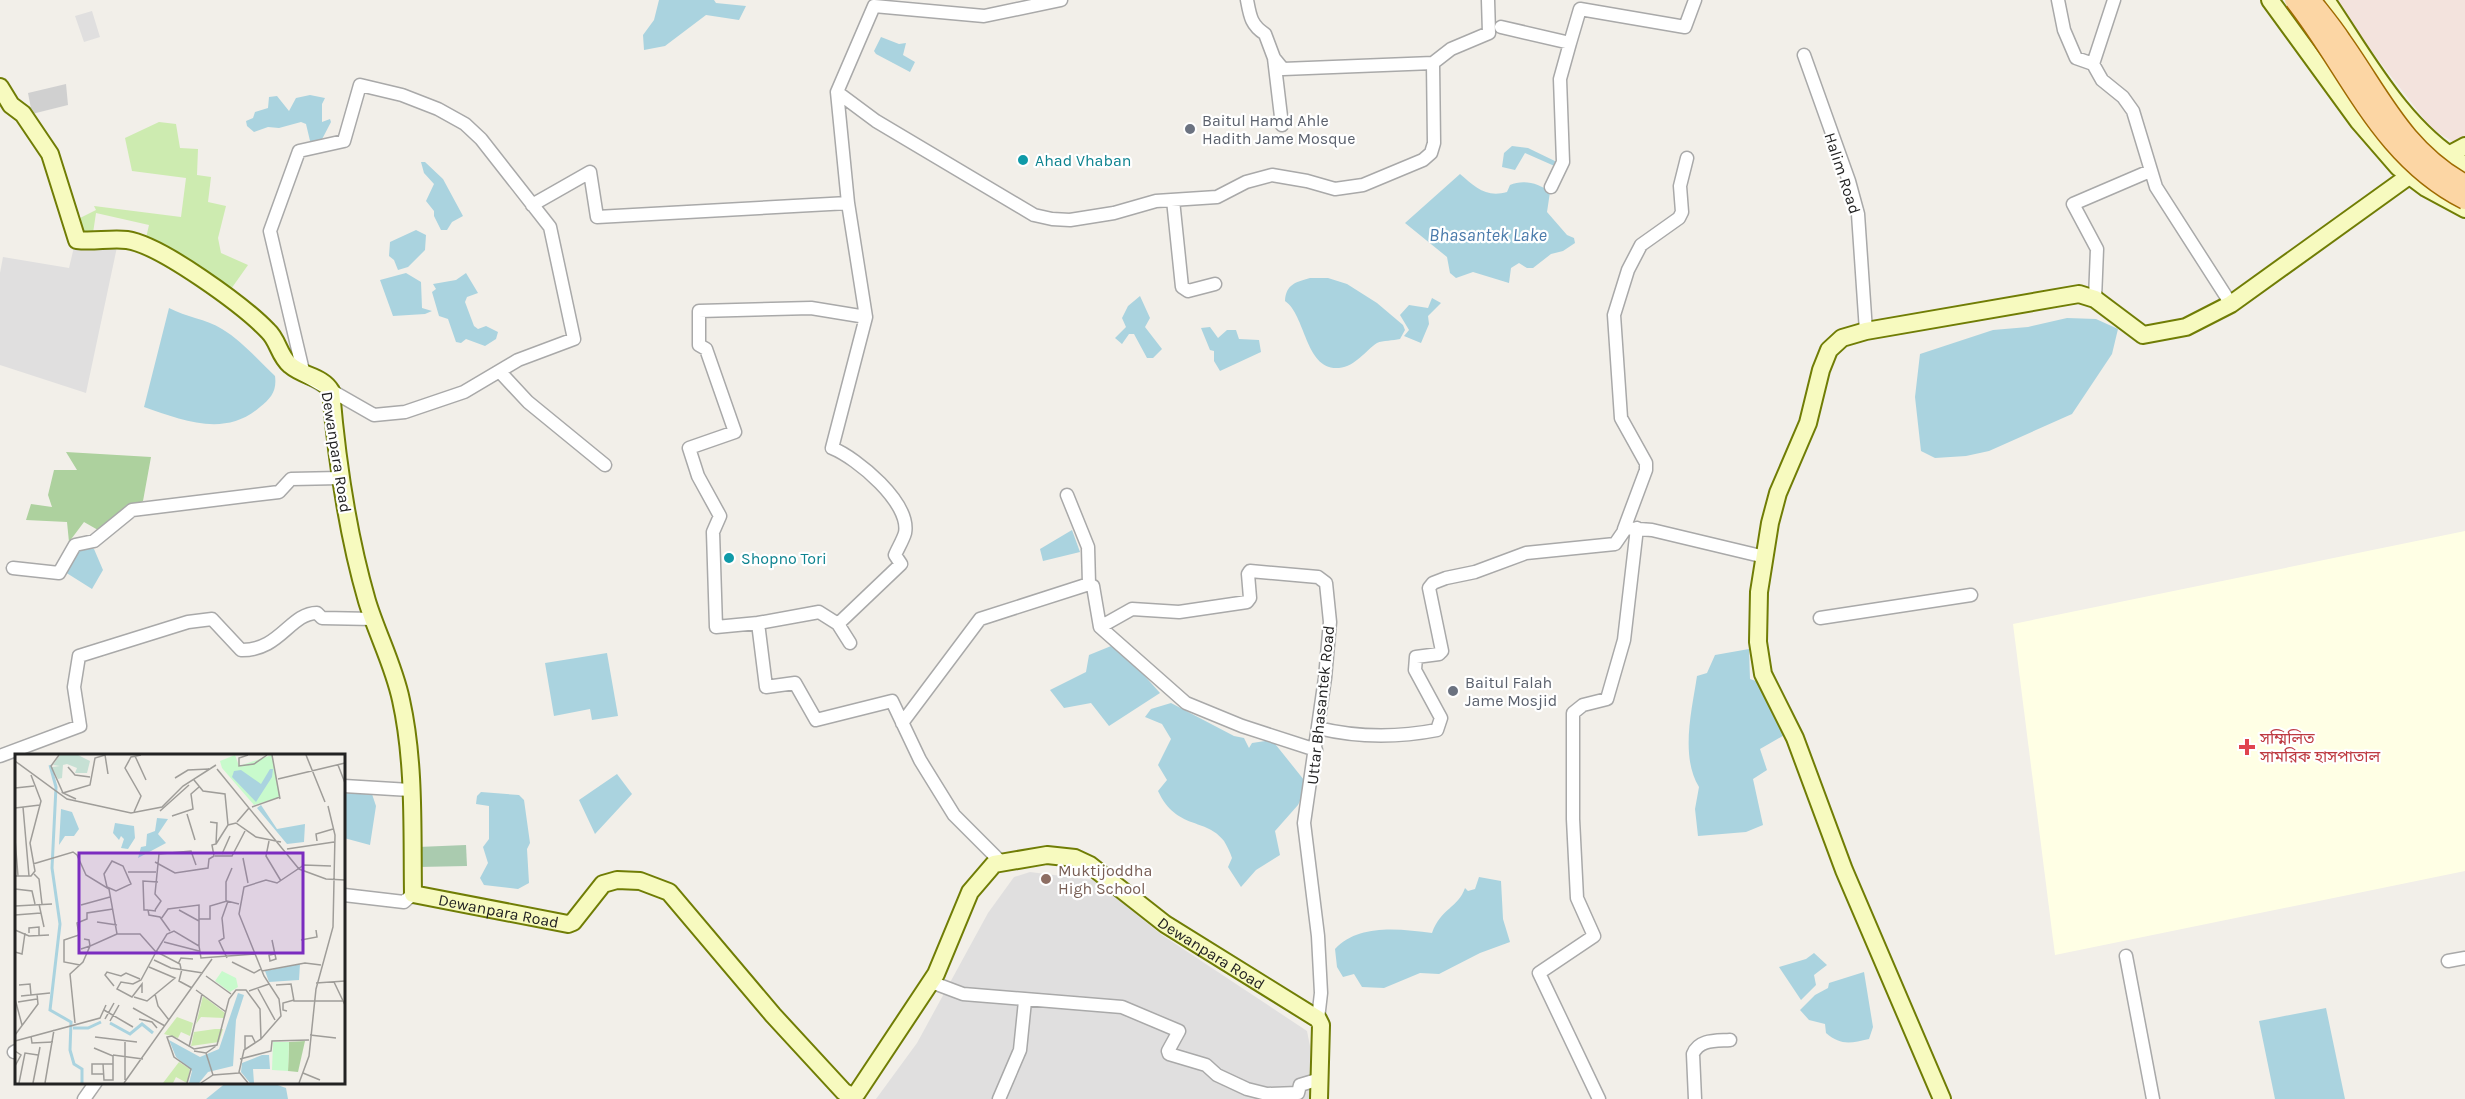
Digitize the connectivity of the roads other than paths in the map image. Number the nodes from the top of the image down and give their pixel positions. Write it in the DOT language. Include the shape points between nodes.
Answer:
graph roads {
  1 [pos="1060,0"];
  2 [pos="1247,0"];
  3 [pos="1488,0"];
  4 [pos="1695,0"];
  5 [pos="2058,0"];
  6 [pos="2114,0"];
  7 [pos="2270,0"];
  8 [pos="2294,0"];
  9 [pos="2311,0"];
  10 [pos="2326,0"];
  11 [pos="1582,5"];
  12 [pos="1501,27"];
  13 [pos="1570,43"];
  14 [pos="1804,55"];
  15 [pos="1274,58"];
  16 [pos="1433,63"];
  17 [pos="2093,64"];
  18 [pos="0,87"];
  19 [pos="837,92"];
  20 [pos="1282,125"];
  21 [pos="2465,146"];
  22 [pos="2449,156"];
  23 [pos="1688,158"];
  24 [pos="2465,165"];
  25 [pos="2150,171"];
  26 [pos="2409,176"];
  27 [pos="2465,184"];
  28 [pos="1551,187"];
  29 [pos="1173,200"];
  30 [pos="2465,200"];
  31 [pos="848,203"];
  32 [pos="532,205"];
  33 [pos="2465,209"];
  34 [pos="1215,284"];
  35 [pos="2095,299"];
  36 [pos="2231,304"];
  37 [pos="866,317"];
  38 [pos="1866,331"];
  39 [pos="507,366"];
  40 [pos="304,375"];
  41 [pos="331,390"];
  42 [pos="605,465"];
  43 [pos="340,478"];
  44 [pos="1067,495"];
  45 [pos="1637,528"];
  46 [pos="1624,529"];
  47 [pos="1765,557"];
  48 [pos="13,568"];
  49 [pos="1089,584"];
  50 [pos="1971,595"];
  51 [pos="1820,618"];
  52 [pos="374,619"];
  53 [pos="758,622"];
  54 [pos="838,624"];
  55 [pos="1100,627"];
  56 [pos="850,643"];
  57 [pos="902,723"];
  58 [pos="1318,728"];
  59 [pos="1316,750"];
  60 [pos="0,756"];
  61 [pos="345,786"];
  62 [pos="410,790"];
  63 [pos="1002,863"];
  64 [pos="413,894"];
  65 [pos="345,895"];
  66 [pos="2126,956"];
  67 [pos="2465,958"];
  68 [pos="2448,962"];
  69 [pos="931,982"];
  70 [pos="1025,1001"];
  71 [pos="1317,1019"];
  72 [pos="1730,1040"];
  73 [pos="1320,1079"];
  74 [pos="95,1084"];
  75 [pos="853,1096"];
  76 [pos="84,1099"];
  77 [pos="999,1099"];
  78 [pos="1319,1099"];
  79 [pos="1599,1099"];
  80 [pos="1695,1099"];
  81 [pos="1942,1099"];
  82 [pos="2153,1099"];
  1 -- 19 [label="street" via="984,16 874,6"];
  2 -- 15 [label="street" via="1251,20 1265,34"];
  3 -- 16 [label="street" via="1489,33 1451,49"];
  4 -- 11 [label="street" via="1685,27"];
  5 -- 17 [label="street" via="2064,30 2076,58"];
  6 -- 17 [label="street"];
  7 -- 26 [label="street" via="2359,122"];
  8 -- 30 [label="main road, bridge" via="2399,152 2437,184"];
  9 -- 27 [label="main road, bridge" via="2403,132 2435,165"];
  10 -- 22 [label="street" via="2395,99"];
  11 -- 13 [label="street"];
  12 -- 13 [label="street"];
  13 -- 28 [label="street" via="1560,79 1563,162"];
  14 -- 38 [label="street, Halim Road" via="1858,214"];
  15 -- 16 [label="street" via="1283,69"];
  15 -- 20 [label="street"];
  16 -- 29 [label="street" via="1434,143 1423,160 1363,185 1335,189 1272,175 1246,182 1217,197"];
  17 -- 25 [label="street" via="2102,80 2133,111"];
  18 -- 40 [label="street, Dewanpara Road" via="50,154 77,240 128,240 189,269 270,333 289,365"];
  19 -- 29 [label="street" via="876,121 1034,214 1070,220"];
  19 -- 31 [label="street"];
  21 -- 22 [label="street"];
  22 -- 24 [label="street"];
  22 -- 26 [label="street"];
  23 -- 46 [label="street" via="1680,186 1682,212 1641,245 1628,270 1614,315 1621,418 1646,463"];
  25 -- 35 [label="street" via="2073,204 2097,249"];
  25 -- 36 [label="street" via="2163,199"];
  26 -- 33 [label="street"];
  26 -- 36 [label="street"];
  29 -- 34 [label="street" via="1182,287 1188,291"];
  31 -- 32 [label="street" via="597,217 590,172"];
  31 -- 37 [label="street"];
  32 -- 39 [label="street" via="550,227 574,339"];
  32 -- 40 [label="street" via="482,139 465,124 423,103 360,85 344,141 299,151 270,231"];
  35 -- 36 [label="street" via="2143,335 2186,327"];
  35 -- 38 [label="street" via="2079,294 2060,296"];
  37 -- 53 [label="street" via="812,308 699,311 699,345 706,349 735,432 689,448 698,476 720,516 713,532 716,627"];
  37 -- 54 [label="street" via="832,448 869,471 901,509 905,532 895,555 901,564"];
  38 -- 47 [label="street" via="1842,338 1829,350 1800,447 1778,493"];
  39 -- 41 [label="street" via="464,392 405,412 374,415"];
  39 -- 42 [label="street" via="500,372 528,402"];
  40 -- 41 [label="street, Dewanpara Road" via="326,382"];
  41 -- 43 [label="street, Dewanpara Road"];
  43 -- 48 [label="street" via="291,479 279,492 132,510 94,541 75,545 59,573"];
  43 -- 52 [label="street, Dewanpara Road"];
  44 -- 49 [label="street" via="1088,548"];
  45 -- 46 [label="street"];
  45 -- 47 [label="street"];
  45 -- 79 [label="street" via="1624,640 1607,699 1583,705 1574,712 1577,898 1594,936 1539,973"];
  46 -- 58 [label="street" via="1615,544 1526,552 1433,583 1430,596 1443,646 1439,654 1416,657 1414,662 1441,718 1437,730 1400,736 1351,736"];
  47 -- 81 [label="street" via="1758,620 1763,674 1795,738 1845,870"];
  49 -- 55 [label="street" via="1093,586"];
  49 -- 57 [label="street" via="980,619"];
  50 -- 51 [label="street"];
  52 -- 60 [label="street" via="322,618 309,613 270,644 252,650 241,650 212,619 188,622 79,656 74,687 80,726"];
  52 -- 62 [label="street, Dewanpara Road" via="401,697"];
  53 -- 54 [label="street" via="819,612"];
  53 -- 57 [label="street" via="766,687 795,683 816,720 892,701"];
  54 -- 56 [label="street"];
  55 -- 58 [label="street, Uttar Bhasantek Road" via="1131,609 1179,612 1247,602 1250,572 1318,576 1326,583 1330,622"];
  55 -- 59 [label="street" via="1186,704"];
  57 -- 63 [label="street" via="954,815"];
  58 -- 59 [label="street, Uttar Bhasantek Road"];
  59 -- 71 [label="street, Uttar Bhasantek Road" via="1304,824 1321,993"];
  61 -- 62 [label="street"];
  62 -- 64 [label="street, Dewanpara Road"];
  63 -- 69 [label="street, Dewanpara Road" via="994,864 970,892"];
  63 -- 71 [label="street, Dewanpara Road" via="1047,855 1075,858 1090,865 1165,924"];
  64 -- 65 [label="street" via="404,902"];
  64 -- 75 [label="street, Dewanpara Road" via="568,924 603,884 633,880 669,892 773,1015"];
  66 -- 82 [label="street"];
  67 -- 68 [label="street"];
  69 -- 70 [label="street" via="963,994"];
  69 -- 75 [label="street, Dewanpara Road"];
  70 -- 73 [label="street" via="1122,1008 1144,1015 1179,1031 1169,1054 1206,1065 1232,1083 1267,1094 1298,1093 1300,1085"];
  70 -- 77 [label="street" via="1020,1050"];
  71 -- 73 [label="street" via="1321,1025"];
  72 -- 80 [label="street" via="1695,1047"];
  73 -- 78 [label="street"];
  74 -- 76 [label="street"];
}
